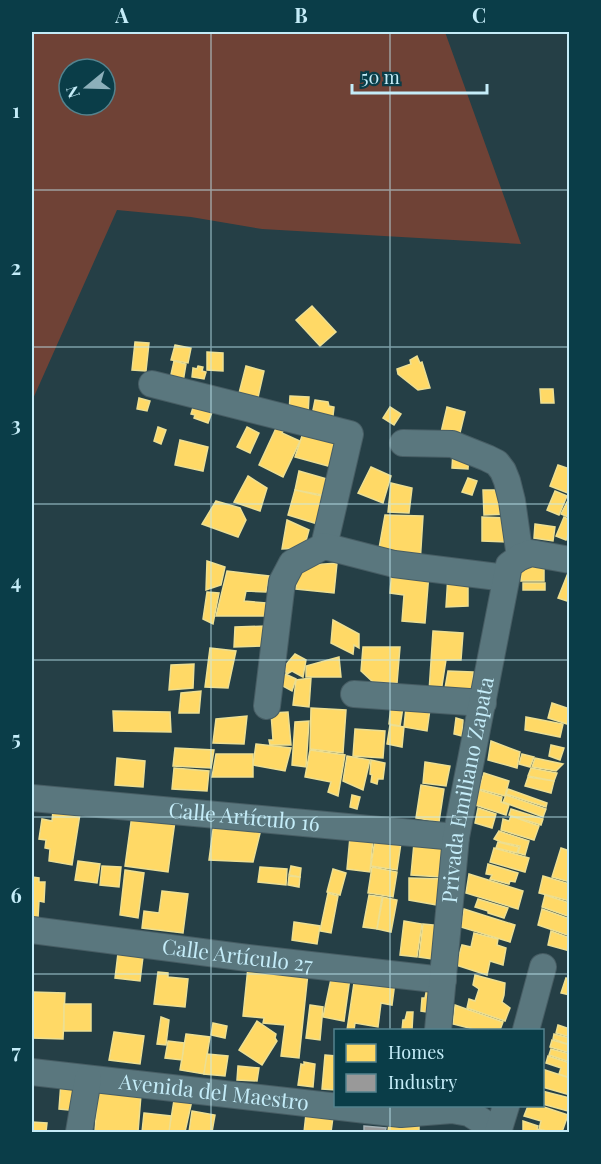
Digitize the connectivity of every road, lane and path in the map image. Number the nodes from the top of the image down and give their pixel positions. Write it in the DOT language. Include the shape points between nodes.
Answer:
graph roads {
  1 [pos="152,384"];
  2 [pos="403,443"];
  3 [pos="324,546"];
  4 [pos="568,555"];
  5 [pos="520,557"];
  6 [pos="506,578"];
  7 [pos="354,694"];
  8 [pos="483,703"];
  9 [pos="267,706"];
  10 [pos="32,798"];
  11 [pos="456,837"];
  12 [pos="32,930"];
  13 [pos="543,967"];
  14 [pos="443,980"];
  15 [pos="438,1029"];
  16 [pos="526,1029"];
  17 [pos="32,1072"];
  18 [pos="88,1079"];
  19 [pos="334,1107"];
  20 [pos="338,1107"];
  21 [pos="506,1107"];
  22 [pos="429,1117"];
  23 [pos="79,1132"];
  24 [pos="498,1132"];
  1 -- 3 [label="street" via="350,434"];
  2 -- 5 [label="street" via="452,444 497,463 512,501"];
  3 -- 6 [label="street" via="394,564"];
  3 -- 9 [label="street" via="292,563 282,582"];
  4 -- 5 [label="street" via="531,553"];
  5 -- 6 [label="street, Privada Emiliano Zapata" via="509,565"];
  6 -- 8 [label="street, Privada Emiliano Zapata"];
  7 -- 8 [label="street"];
  8 -- 11 [label="street, Privada Emiliano Zapata"];
  10 -- 11 [label="street, Calle Artículo 16"];
  11 -- 14 [label="street, Privada Emiliano Zapata"];
  12 -- 14 [label="street, Calle Artículo 27"];
  13 -- 16 [label="street"];
  14 -- 15 [label="street, Privada Emiliano Zapata"];
  17 -- 18 [label="street, Avenida del Maestro"];
  18 -- 19 [label="street, Avenida del Maestro"];
  18 -- 23 [label="street"];
  20 -- 22 [label="street, Avenida del Maestro"];
  21 -- 24 [label="street"];
  22 -- 24 [label="street, Avenida del Maestro" via="452,1110 469,1113"];
}
